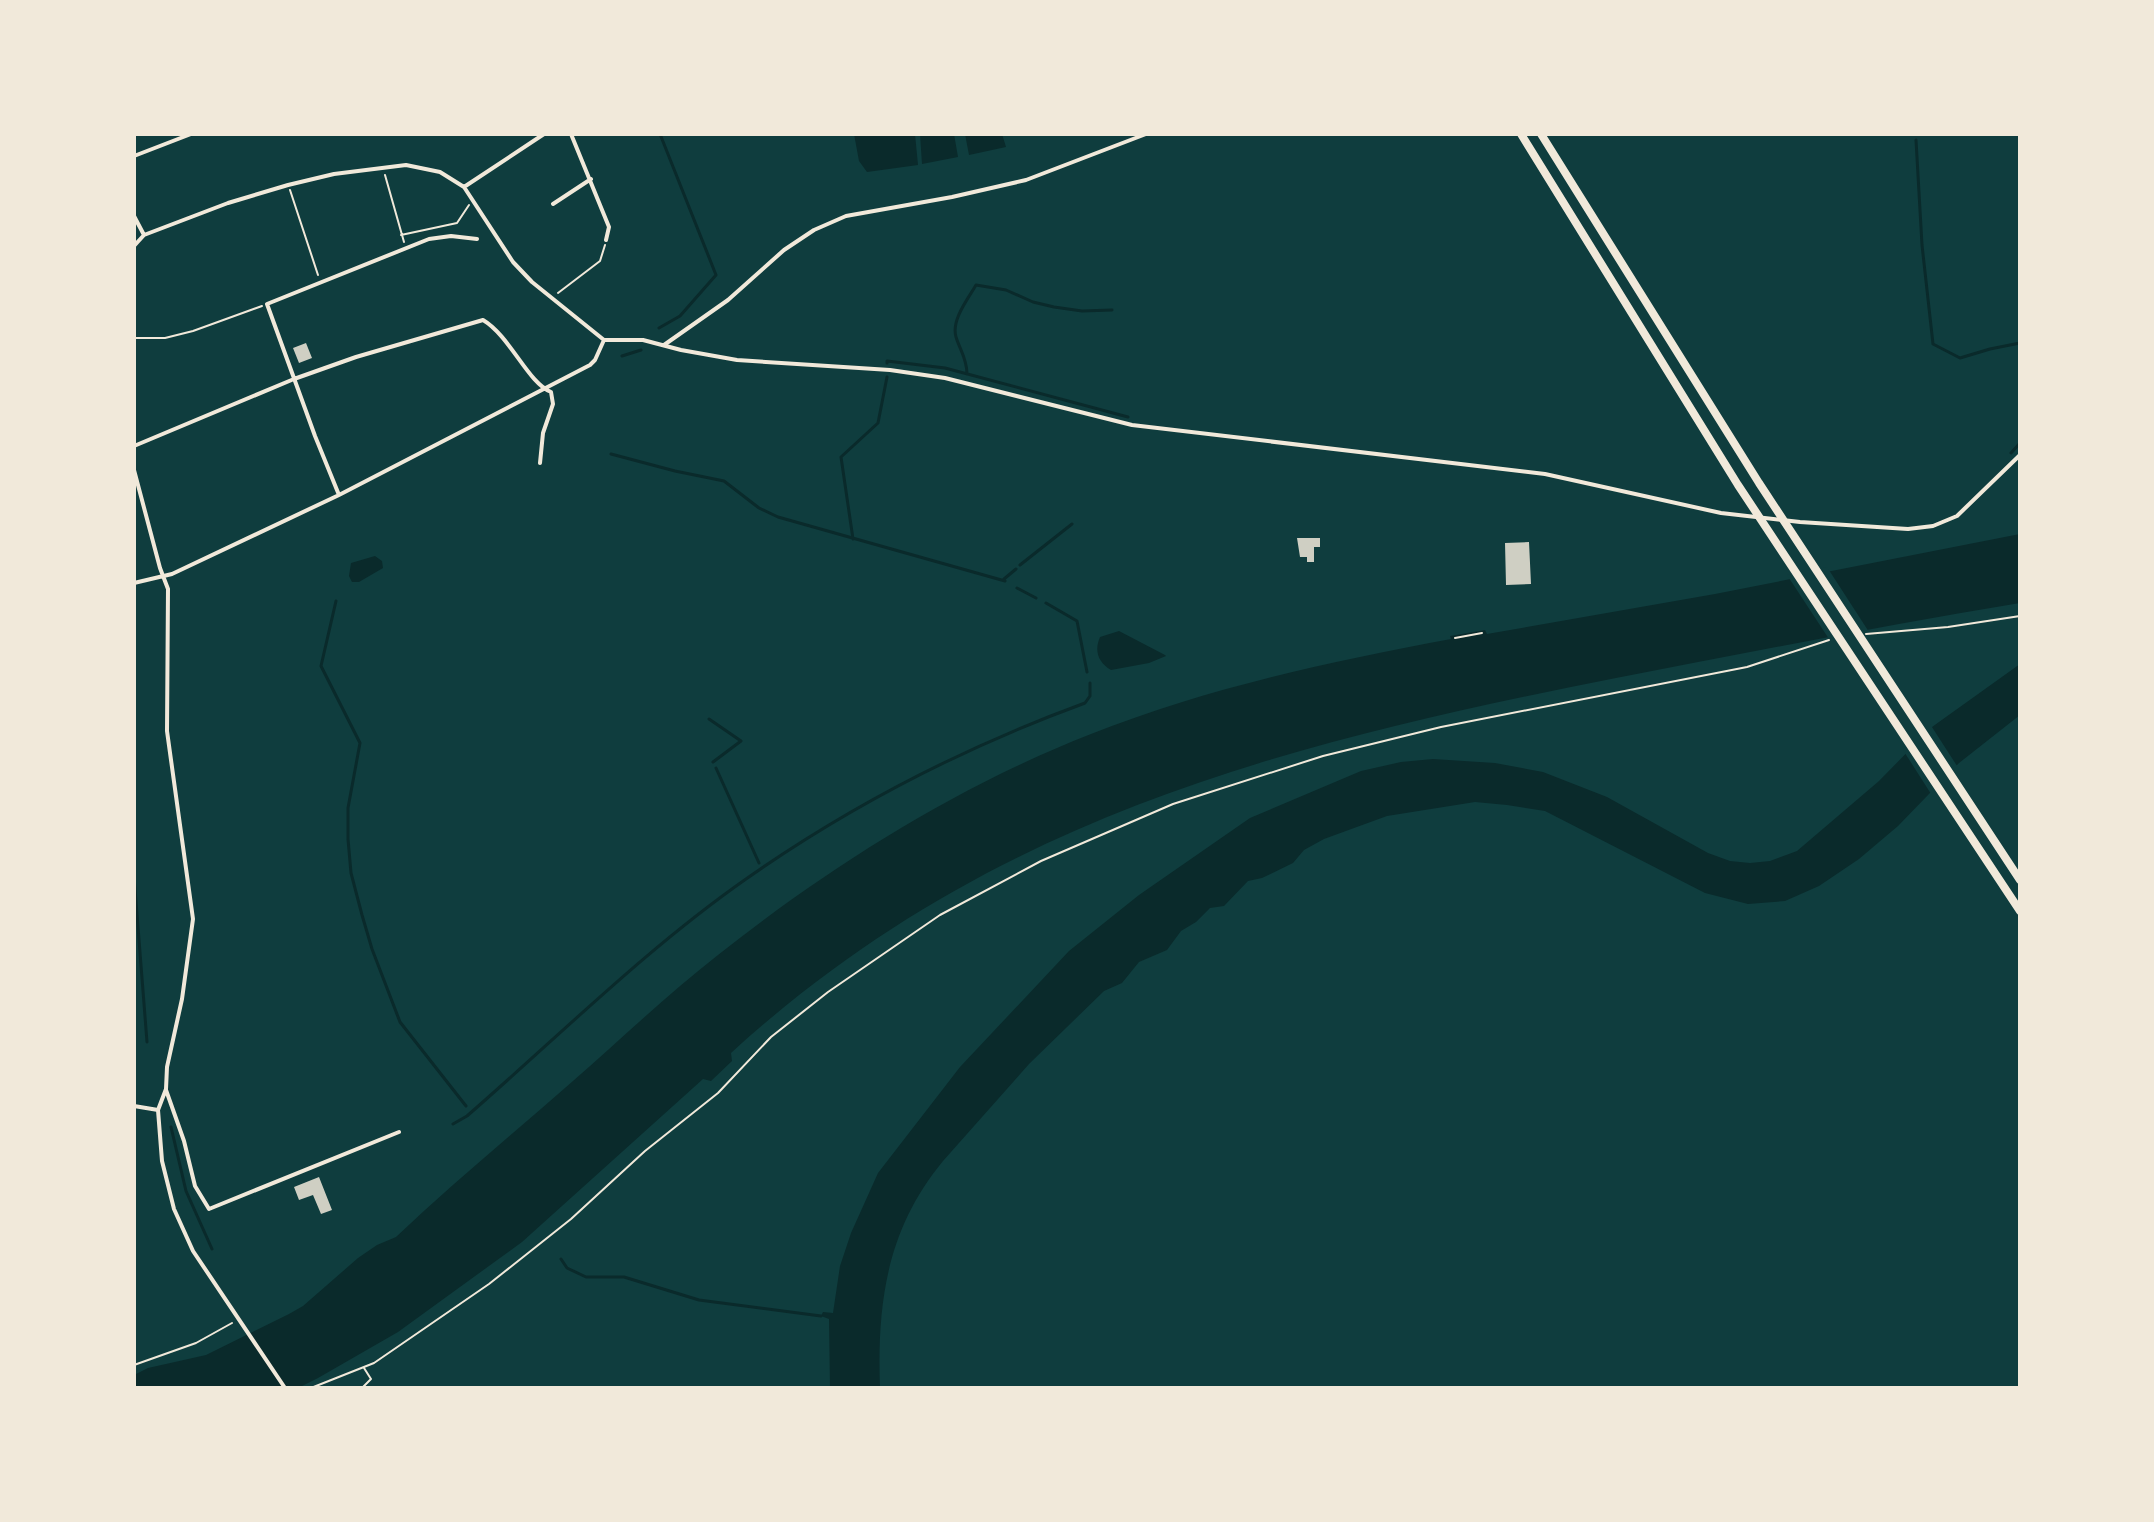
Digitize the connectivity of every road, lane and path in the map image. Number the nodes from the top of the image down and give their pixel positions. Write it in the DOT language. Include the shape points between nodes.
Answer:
graph roads {
  1 [pos="191,134"];
  2 [pos="544,134"];
  3 [pos="571,134"];
  4 [pos="1146,134"];
  5 [pos="1521,134"];
  6 [pos="1541,134"];
  7 [pos="134,156"];
  8 [pos="383,166"];
  9 [pos="591,179"];
  10 [pos="288,185"];
  11 [pos="464,187"];
  12 [pos="472,200"];
  13 [pos="553,204"];
  14 [pos="134,216"];
  15 [pos="144,235"];
  16 [pos="401,235"];
  17 [pos="477,239"];
  18 [pos="606,240"];
  19 [pos="134,246"];
  20 [pos="405,247"];
  21 [pos="320,284"];
  22 [pos="552,299"];
  23 [pos="267,304"];
  24 [pos="134,338"];
  25 [pos="604,340"];
  26 [pos="664,345"];
  27 [pos="294,379"];
  28 [pos="542,389"];
  29 [pos="134,446"];
  30 [pos="2020,455"];
  31 [pos="540,463"];
  32 [pos="134,470"];
  33 [pos="339,495"];
  34 [pos="164,576"];
  35 [pos="134,583"];
  36 [pos="2020,616"];
  37 [pos="1482,633"];
  38 [pos="1856,635"];
  39 [pos="1455,638"];
  40 [pos="1841,638"];
  41 [pos="2020,880"];
  42 [pos="2020,911"];
  43 [pos="166,1089"];
  44 [pos="134,1106"];
  45 [pos="158,1110"];
  46 [pos="399,1132"];
  47 [pos="236,1319"];
  48 [pos="134,1365"];
  49 [pos="364,1368"];
  50 [pos="285,1388"];
  51 [pos="311,1388"];
  52 [pos="362,1388"];
  1 -- 7 [label="street"];
  2 -- 11 [label="street"];
  3 -- 9 [label="street"];
  4 -- 26 [label="street" via="1026,180 846,216 814,230"];
  5 -- 42 [label="highway" via="1738,485"];
  6 -- 41 [label="highway" via="1759,483"];
  8 -- 10 [label="street"];
  8 -- 11 [label="street" via="440,172"];
  8 -- 16 [label="path"];
  9 -- 13 [label="street"];
  9 -- 18 [label="street" via="609,227"];
  10 -- 15 [label="street"];
  10 -- 21 [label="path"];
  11 -- 12 [label="street"];
  12 -- 16 [label="path" via="457,223"];
  12 -- 22 [label="street" via="522,272"];
  14 -- 15 [label="street"];
  15 -- 19 [label="street"];
  16 -- 20 [label="path"];
  17 -- 20 [label="street" via="440,238"];
  18 -- 22 [label="path" via="600,261"];
  20 -- 21 [label="street"];
  21 -- 23 [label="street"];
  22 -- 25 [label="street"];
  23 -- 24 [label="path" via="165,338"];
  23 -- 27 [label="street"];
  25 -- 26 [label="street"];
  25 -- 28 [label="street" via="590,365"];
  26 -- 30 [label="street" via="737,360 945,378 1132,425 1545,474 1721,513 1800,522 1933,526 1957,516"];
  27 -- 28 [label="street" via="483,320 516,352"];
  27 -- 29 [label="street"];
  27 -- 33 [label="street"];
  28 -- 31 [label="street" via="551,392 553,404"];
  28 -- 33 [label="street"];
  32 -- 34 [label="street"];
  33 -- 34 [label="street"];
  34 -- 35 [label="street"];
  34 -- 43 [label="street" via="167,731 193,919"];
  36 -- 38 [label="path"];
  37 -- 39 [label="path"];
  40 -- 49 [label="path" via="1747,667 1441,727 1323,756 1161,808 1041,861 940,915 828,992 771,1037 718,1093 571,1219 489,1284"];
  43 -- 45 [label="street"];
  43 -- 46 [label="street" via="195,1186 209,1209"];
  44 -- 45 [label="street"];
  45 -- 47 [label="street" via="162,1161 174,1209 193,1251"];
  47 -- 48 [label="path" via="196,1343"];
  47 -- 50 [label="street"];
  49 -- 51 [label="path"];
  49 -- 52 [label="path" via="371,1379"];
}
